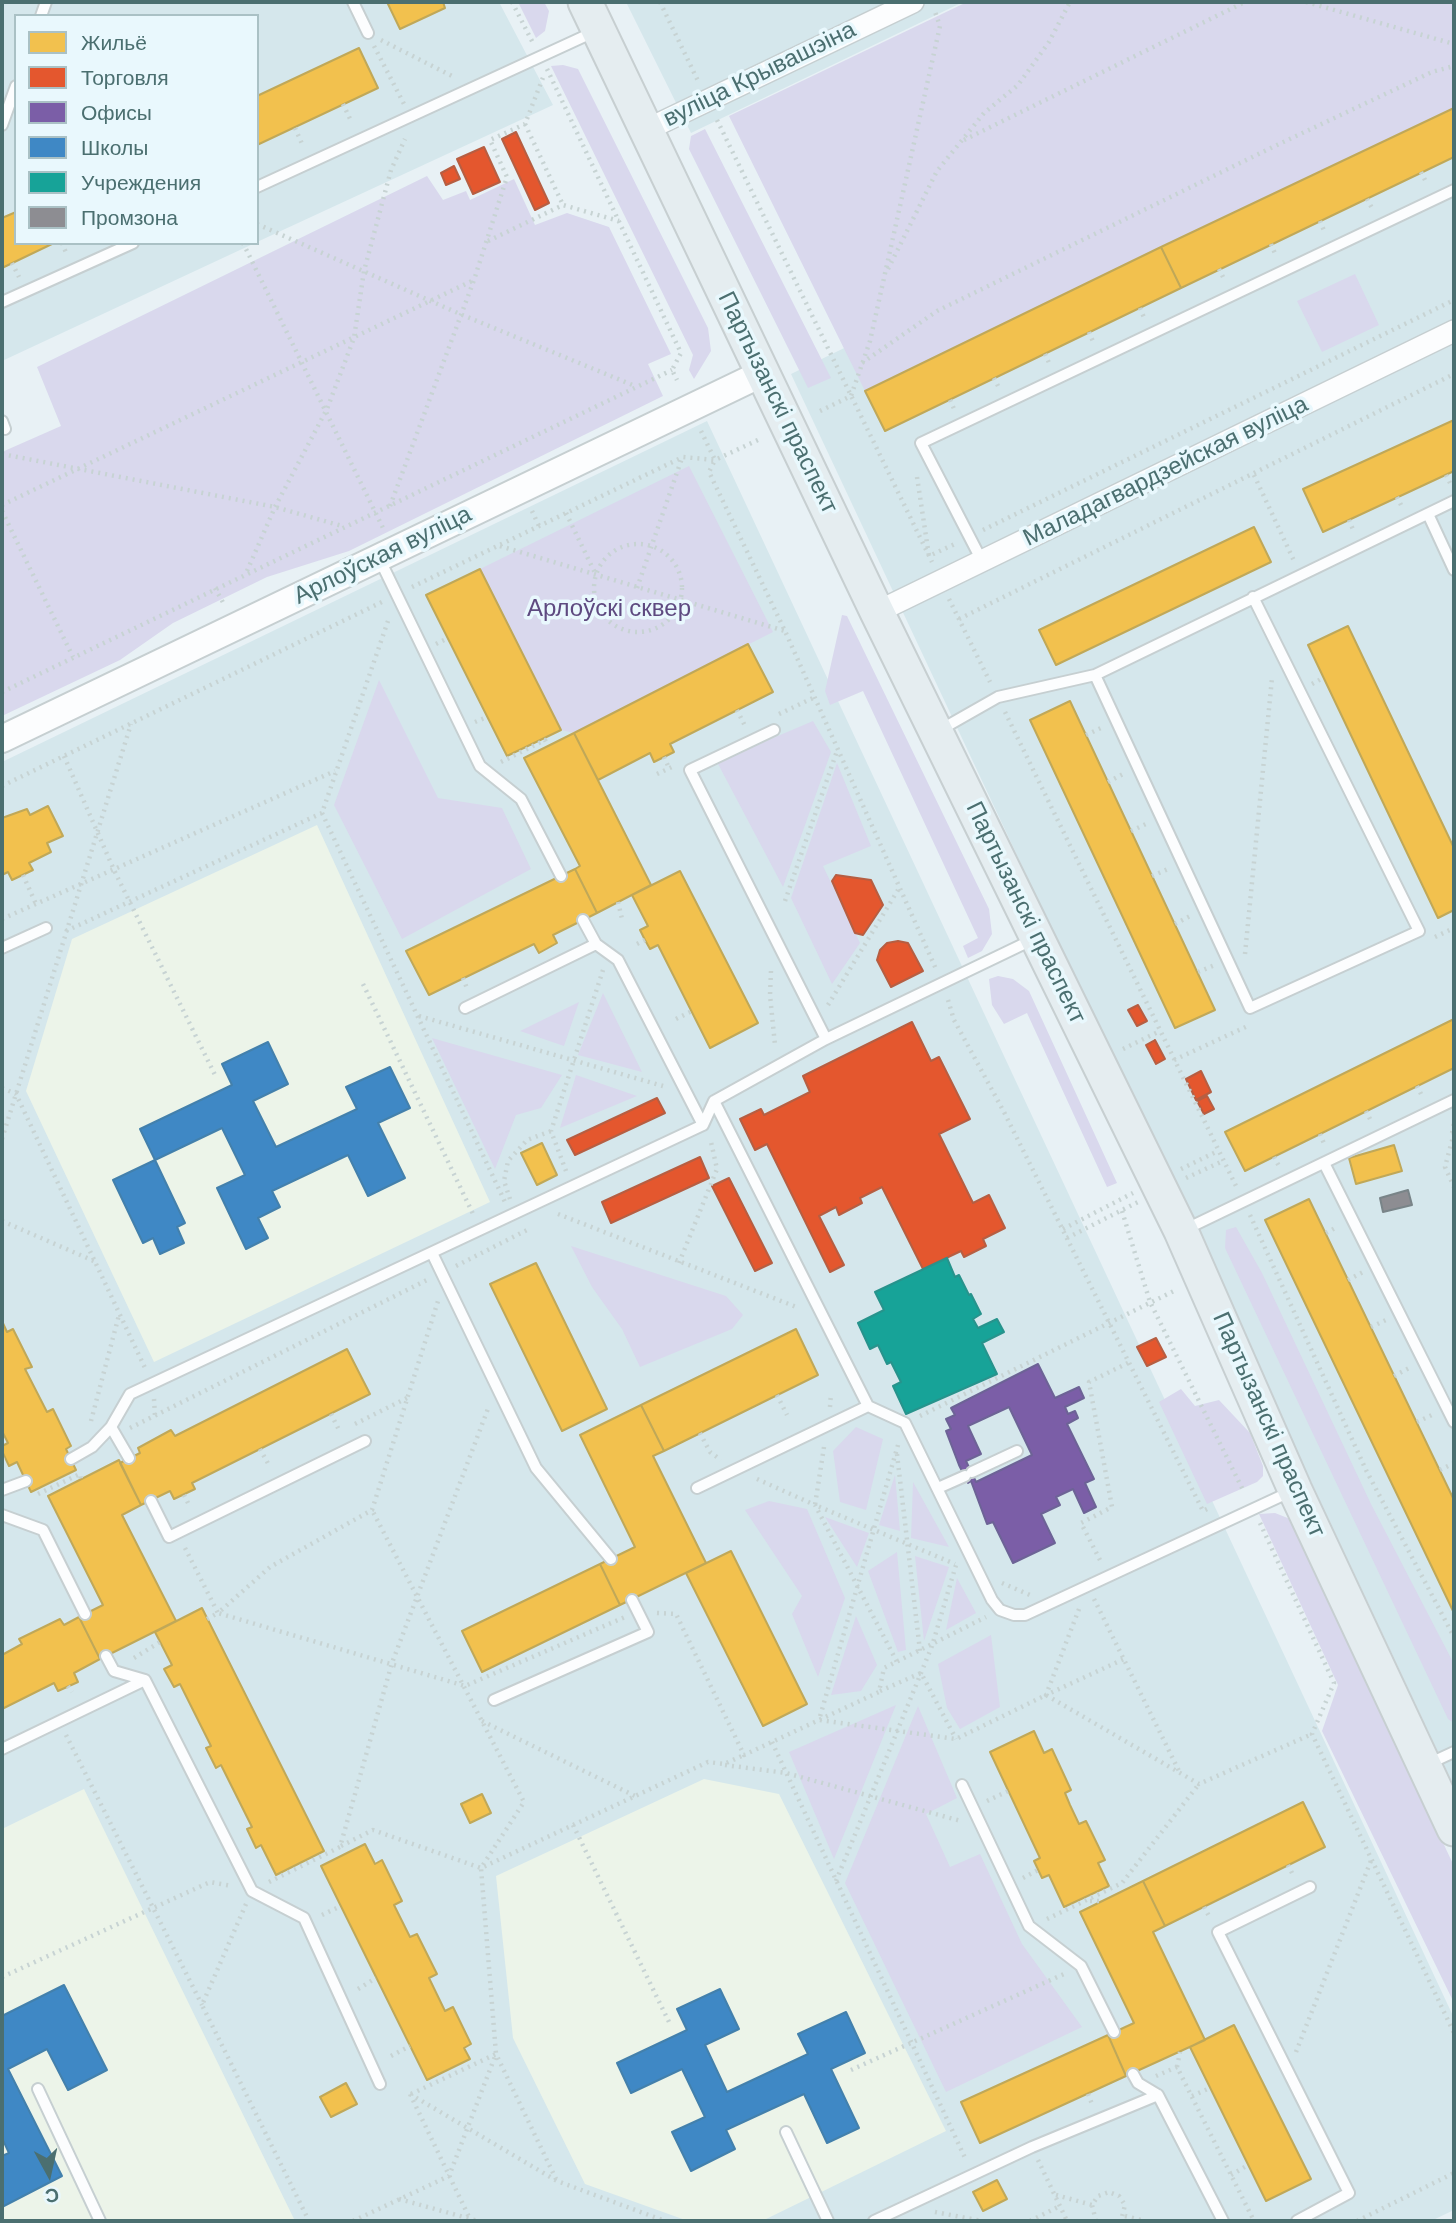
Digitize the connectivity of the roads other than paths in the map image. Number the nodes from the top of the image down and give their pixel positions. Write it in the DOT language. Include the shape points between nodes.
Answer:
graph roads {
  1 [pos="352,2"];
  2 [pos="916,2"];
  3 [pos="591,16"];
  4 [pos="368,33"];
  5 [pos="14,92"];
  6 [pos="2,125"];
  7 [pos="646,130"];
  8 [pos="259,186"];
  9 [pos="1454,190"];
  10 [pos="129,245"];
  11 [pos="2,302"];
  12 [pos="1454,331"];
  13 [pos="763,373"];
  14 [pos="1454,501"];
  15 [pos="1428,514"];
  16 [pos="379,558"];
  17 [pos="982,561"];
  18 [pos="1454,570"];
  19 [pos="1253,597"];
  20 [pos="877,612"];
  21 [pos="1095,675"];
  22 [pos="774,730"];
  23 [pos="937,732"];
  24 [pos="2,739"];
  25 [pos="561,876"];
  26 [pos="583,920"];
  27 [pos="46,928"];
  28 [pos="1037,937"];
  29 [pos="596,944"];
  30 [pos="2,948"];
  31 [pos="465,1007"];
  32 [pos="826,1039"];
  33 [pos="1454,1100"];
  34 [pos="714,1101"];
  35 [pos="703,1125"];
  36 [pos="1324,1163"];
  37 [pos="1181,1231"];
  38 [pos="432,1253"];
  39 [pos="868,1406"];
  40 [pos="1454,1422"];
  41 [pos="113,1431"];
  42 [pos="365,1441"];
  43 [pos="1017,1451"];
  44 [pos="129,1458"];
  45 [pos="71,1459"];
  46 [pos="26,1481"];
  47 [pos="697,1488"];
  48 [pos="938,1488"];
  49 [pos="2,1490"];
  50 [pos="1295,1490"];
  51 [pos="151,1501"];
  52 [pos="2,1516"];
  53 [pos="611,1559"];
  54 [pos="632,1600"];
  55 [pos="85,1614"];
  56 [pos="106,1656"];
  57 [pos="145,1680"];
  58 [pos="494,1700"];
  59 [pos="2,1749"];
  60 [pos="1440,1758"];
  61 [pos="962,1785"];
  62 [pos="1454,1829"];
  63 [pos="1310,1887"];
  64 [pos="1114,2032"];
  65 [pos="1133,2074"];
  66 [pos="380,2084"];
  67 [pos="38,2089"];
  68 [pos="1158,2095"];
  69 [pos="786,2132"];
  70 [pos="100,2221"];
  71 [pos="828,2221"];
  72 [pos="874,2221"];
  73 [pos="1223,2221"];
  74 [pos="1297,2221"];
  1 -- 4 [label="lane"];
  2 -- 7 [label="street, вуліца Крывашэіна"];
  3 -- 7 [label="main road, Партызанскі праспект"];
  3 -- 8 [label="lane" via="543,63 475,88"];
  5 -- 6 [label="lane"];
  7 -- 13 [label="main road, Партызанскі праспект"];
  9 -- 17 [label="lane" via="921,443"];
  10 -- 11 [label="lane"];
  12 -- 17 [label="street, Маладагвардзейская вуліца"];
  13 -- 16 [label="street, Арлоўская вуліца"];
  13 -- 20 [label="main road, Партызанскі праспект"];
  14 -- 15 [label="lane"];
  15 -- 18 [label="lane"];
  15 -- 19 [label="lane"];
  16 -- 24 [label="street, Арлоўская вуліца"];
  16 -- 25 [label="lane" via="480,766 521,799"];
  17 -- 20 [label="street, Маладагвардзейская вуліца"];
  19 -- 21 [label="lane"];
  19 -- 21 [label="lane" via="1419,931 1250,1008"];
  20 -- 23 [label="main road, Партызанскі праспект"];
  21 -- 23 [label="lane" via="998,697"];
  22 -- 32 [label="lane" via="690,770"];
  23 -- 28 [label="main road, Партызанскі праспект"];
  26 -- 29 [label="lane"];
  27 -- 30 [label="lane"];
  28 -- 32 [label="lane"];
  28 -- 37 [label="main road, Партызанскі праспект"];
  29 -- 31 [label="lane"];
  29 -- 35 [label="lane" via="618,960"];
  32 -- 34 [label="lane"];
  33 -- 36 [label="lane"];
  34 -- 35 [label="lane"];
  34 -- 39 [label="lane"];
  35 -- 38 [label="lane"];
  36 -- 37 [label="lane"];
  36 -- 40 [label="lane"];
  37 -- 50 [label="main road, Партызанскі праспект"];
  38 -- 41 [label="lane" via="130,1394"];
  38 -- 53 [label="lane" via="536,1468"];
  39 -- 47 [label="lane"];
  39 -- 48 [label="lane" via="905,1423"];
  41 -- 44 [label="lane"];
  41 -- 45 [label="lane"];
  42 -- 51 [label="lane" via="169,1537"];
  43 -- 48 [label="lane"];
  46 -- 49 [label="lane"];
  48 -- 50 [label="lane" via="1000,1610 1026,1615"];
  50 -- 60 [label="main road, Партызанскі праспект"];
  52 -- 55 [label="lane" via="43,1530"];
  54 -- 58 [label="lane" via="648,1632"];
  56 -- 57 [label="lane" via="114,1671"];
  57 -- 59 [label="lane"];
  57 -- 66 [label="lane" via="252,1891 304,1918"];
  60 -- 62 [label="main road, Партызанскі праспект"];
  61 -- 64 [label="lane" via="1029,1926 1081,1966"];
  63 -- 74 [label="lane" via="1218,1932 1349,2194"];
  65 -- 68 [label="lane" via="1138,2083"];
  67 -- 70 [label="lane"];
  68 -- 72 [label="lane" via="1032,2147"];
  68 -- 73 [label="lane"];
  69 -- 71 [label="lane"];
}
